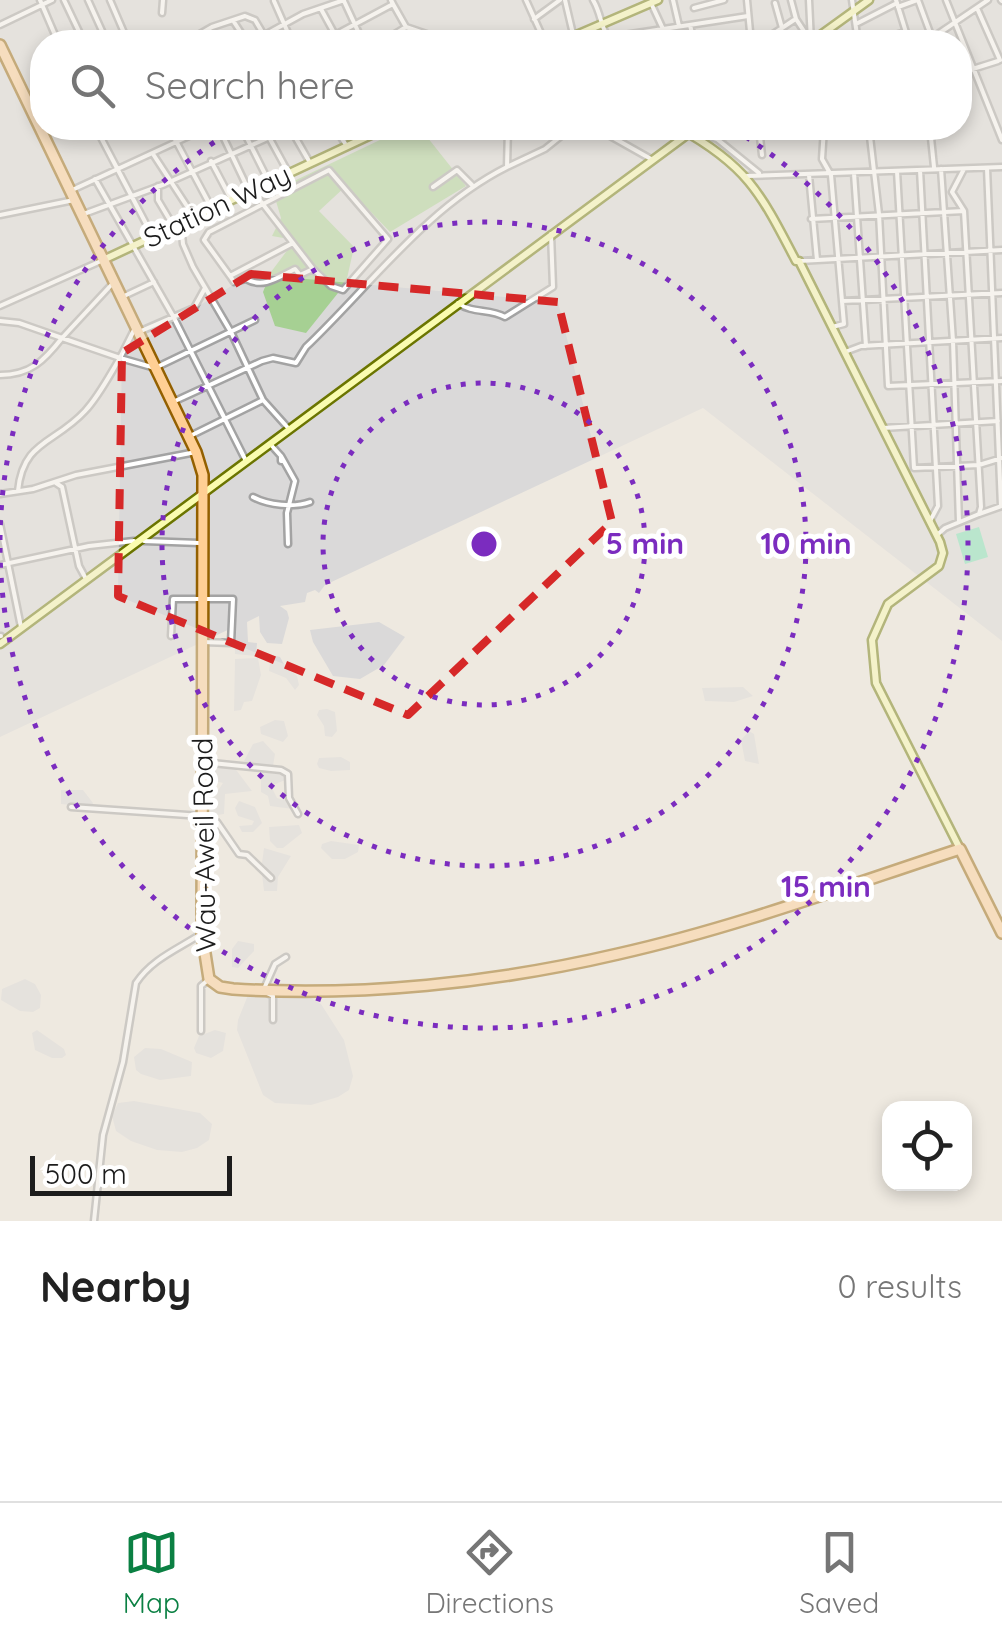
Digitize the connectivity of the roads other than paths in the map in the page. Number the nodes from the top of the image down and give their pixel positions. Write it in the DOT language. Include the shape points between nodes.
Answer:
graph roads {
  1 [pos="52,0"];
  2 [pos="64,0"];
  3 [pos="88,0"];
  4 [pos="110,0"];
  5 [pos="163,0"];
  6 [pos="343,0"];
  7 [pos="526,0"];
  8 [pos="563,0"];
  9 [pos="593,0"];
  10 [pos="605,0"];
  11 [pos="637,0"];
  12 [pos="672,0"];
  13 [pos="724,0"];
  14 [pos="747,0"];
  15 [pos="790,0"];
  16 [pos="809,0"];
  17 [pos="852,0"];
  18 [pos="869,0"];
  19 [pos="918,0"];
  20 [pos="946,0"];
  21 [pos="988,0"];
  22 [pos="274,1"];
  23 [pos="41,2"];
  24 [pos="392,2"];
  25 [pos="654,2"];
  26 [pos="775,4"];
  27 [pos="897,4"];
  28 [pos="694,8"];
  29 [pos="977,8"];
  30 [pos="321,9"];
  31 [pos="639,10"];
  32 [pos="600,11"];
  33 [pos="854,12"];
  34 [pos="162,13"];
  35 [pos="748,16"];
  36 [pos="534,19"];
  37 [pos="796,19"];
  38 [pos="234,22"];
  39 [pos="354,24"];
  40 [pos="856,24"];
  41 [pos="956,24"];
  42 [pos="0,25"];
  43 [pos="690,25"];
  44 [pos="286,26"];
  45 [pos="679,26"];
  46 [pos="406,27"];
  47 [pos="600,27"];
  48 [pos="662,29"];
  49 [pos="782,29"];
  50 [pos="53,30"];
  51 [pos="78,30"];
  52 [pos="102,30"];
  53 [pos="123,30"];
  54 [pos="208,30"];
  55 [pos="240,30"];
  56 [pos="261,30"];
  57 [pos="278,30"];
  58 [pos="288,30"];
  59 [pos="332,30"];
  60 [pos="344,30"];
  61 [pos="357,30"];
  62 [pos="402,30"];
  63 [pos="415,30"];
  64 [pos="539,30"];
  65 [pos="572,30"];
  66 [pos="593,30"];
  67 [pos="603,30"];
  68 [pos="656,30"];
  69 [pos="691,30"];
  70 [pos="750,30"];
  71 [pos="803,30"];
  72 [pos="810,30"];
  73 [pos="828,30"];
  74 [pos="857,30"];
  75 [pos="904,30"];
  76 [pos="929,30"];
  77 [pos="946,30"];
  78 [pos="958,30"];
  79 [pos="0,45"];
  80 [pos="1001,60"];
  81 [pos="972,65"];
  82 [pos="974,70"];
  83 [pos="30,106"];
  84 [pos="46,140"];
  85 [pos="102,140"];
  86 [pos="180,140"];
  87 [pos="224,140"];
  88 [pos="248,140"];
  89 [pos="260,140"];
  90 [pos="270,140"];
  91 [pos="297,140"];
  92 [pos="343,140"];
  93 [pos="358,140"];
  94 [pos="508,140"];
  95 [pos="557,140"];
  96 [pos="617,140"];
  97 [pos="678,140"];
  98 [pos="704,140"];
  99 [pos="718,140"];
  100 [pos="760,140"];
  101 [pos="823,140"];
  102 [pos="870,140"];
  103 [pos="932,140"];
  104 [pos="1002,140"];
  105 [pos="176,142"];
  106 [pos="250,145"];
  107 [pos="346,145"];
  108 [pos="230,153"];
  109 [pos="153,154"];
  110 [pos="762,155"];
  111 [pos="651,159"];
  112 [pos="211,162"];
  113 [pos="310,163"];
  114 [pos="507,166"];
  115 [pos="1002,167"];
  116 [pos="964,168"];
  117 [pos="988,168"];
  118 [pos="938,169"];
  119 [pos="116,170"];
  120 [pos="192,170"];
  121 [pos="920,170"];
  122 [pos="898,171"];
  123 [pos="875,172"];
  124 [pos="288,173"];
  125 [pos="854,173"];
  126 [pos="763,174"];
  127 [pos="809,175"];
  128 [pos="832,175"];
  129 [pos="747,176"];
  130 [pos="96,179"];
  131 [pos="172,182"];
  132 [pos="269,182"];
  133 [pos="158,186"];
  134 [pos="433,187"];
  135 [pos="474,187"];
  136 [pos="249,190"];
  137 [pos="72,195"];
  138 [pos="132,198"];
  139 [pos="232,199"];
  140 [pos="261,205"];
  141 [pos="111,206"];
  142 [pos="212,208"];
  143 [pos="944,212"];
  144 [pos="964,212"];
  145 [pos="923,213"];
  146 [pos="879,214"];
  147 [pos="901,214"];
  148 [pos="0,215"];
  149 [pos="857,215"];
  150 [pos="82,216"];
  151 [pos="195,217"];
  152 [pos="835,217"];
  153 [pos="811,219"];
  154 [pos="177,226"];
  155 [pos="552,232"];
  156 [pos="153,236"];
  157 [pos="293,243"];
  158 [pos="134,245"];
  159 [pos="991,250"];
  160 [pos="1002,250"];
  161 [pos="967,251"];
  162 [pos="947,253"];
  163 [pos="924,254"];
  164 [pos="903,255"];
  165 [pos="881,256"];
  166 [pos="838,258"];
  167 [pos="860,258"];
  168 [pos="103,260"];
  169 [pos="817,260"];
  170 [pos="799,261"];
  171 [pos="313,269"];
  172 [pos="230,276"];
  173 [pos="114,282"];
  174 [pos="154,282"];
  175 [pos="205,288"];
  176 [pos="1002,293"];
  177 [pos="971,294"];
  178 [pos="994,294"];
  179 [pos="950,295"];
  180 [pos="928,296"];
  181 [pos="906,297"];
  182 [pos="121,298"];
  183 [pos="884,298"];
  184 [pos="862,299"];
  185 [pos="842,302"];
  186 [pos="458,303"];
  187 [pos="0,306"];
  188 [pos="173,316"];
  189 [pos="255,320"];
  190 [pos="0,321"];
  191 [pos="832,327"];
  192 [pos="137,330"];
  193 [pos="231,332"];
  194 [pos="62,338"];
  195 [pos="999,338"];
  196 [pos="974,339"];
  197 [pos="953,340"];
  198 [pos="929,342"];
  199 [pos="908,343"];
  200 [pos="886,344"];
  201 [pos="866,346"];
  202 [pos="190,350"];
  203 [pos="844,352"];
  204 [pos="120,358"];
  205 [pos="248,367"];
  206 [pos="156,368"];
  207 [pos="0,375"];
  208 [pos="1000,381"];
  209 [pos="976,382"];
  210 [pos="954,383"];
  211 [pos="932,384"];
  212 [pos="910,385"];
  213 [pos="208,386"];
  214 [pos="263,400"];
  215 [pos="172,402"];
  216 [pos="225,420"];
  217 [pos="1001,421"];
  218 [pos="977,422"];
  219 [pos="956,424"];
  220 [pos="911,426"];
  221 [pos="934,426"];
  222 [pos="883,428"];
  223 [pos="288,429"];
  224 [pos="188,437"];
  225 [pos="268,444"];
  226 [pos="196,452"];
  227 [pos="1000,458"];
  228 [pos="245,459"];
  229 [pos="980,464"];
  230 [pos="957,466"];
  231 [pos="935,467"];
  232 [pos="56,483"];
  233 [pos="204,489"];
  234 [pos="18,492"];
  235 [pos="0,494"];
  236 [pos="253,498"];
  237 [pos="310,502"];
  238 [pos="290,505"];
  239 [pos="1001,506"];
  240 [pos="979,514"];
  241 [pos="930,521"];
  242 [pos="959,522"];
  243 [pos="0,524"];
  244 [pos="937,535"];
  245 [pos="138,541"];
  246 [pos="204,543"];
  247 [pos="288,544"];
  248 [pos="75,549"];
  249 [pos="8,564"];
  250 [pos="0,565"];
  251 [pos="86,579"];
  252 [pos="204,599"];
  253 [pos="22,628"];
  254 [pos="171,636"];
  255 [pos="1,638"];
  256 [pos="203,642"];
  257 [pos="202,762"];
  258 [pos="71,807"];
  259 [pos="298,814"];
  260 [pos="202,819"];
  261 [pos="960,849"];
  262 [pos="271,878"];
  263 [pos="1002,933"];
  264 [pos="202,934"];
  265 [pos="286,957"];
  266 [pos="209,979"];
  267 [pos="263,991"];
  268 [pos="273,1020"];
  269 [pos="202,1031"];
  270 [pos="94,1221"];
  1 -- 23 [label="street"];
  2 -- 51 [label="street"];
  3 -- 52 [label="street"];
  4 -- 53 [label="street"];
  5 -- 34 [label="street"];
  6 -- 30 [label="street"];
  6 -- 39 [label="street"];
  7 -- 36 [label="street"];
  8 -- 36 [label="street"];
  8 -- 65 [label="street"];
  9 -- 32 [label="street"];
  10 -- 32 [label="street"];
  11 -- 31 [label="street"];
  12 -- 45 [label="street"];
  13 -- 28 [label="street"];
  14 -- 35 [label="street"];
  15 -- 37 [label="street"];
  16 -- 72 [label="street"];
  17 -- 33 [label="street"];
  18 -- 33 [label="street"];
  19 -- 27 [label="street"];
  19 -- 76 [label="street"];
  20 -- 41 [label="street"];
  21 -- 29 [label="street"];
  22 -- 44 [label="street"];
  23 -- 42 [label="street"];
  23 -- 50 [label="street"];
  24 -- 39 [label="street"];
  24 -- 46 [label="street"];
  25 -- 31 [label="street"];
  25 -- 48 [label="street"];
  26 -- 49 [label="street"];
  27 -- 40 [label="street"];
  27 -- 75 [label="street"];
  29 -- 41 [label="street"];
  29 -- 80 [label="street"];
  30 -- 44 [label="street"];
  30 -- 59 [label="street"];
  31 -- 47 [label="street"];
  32 -- 47 [label="street"];
  33 -- 40 [label="street"];
  33 -- 73 [label="street"];
  35 -- 43 [label="street"];
  35 -- 70 [label="street"];
  36 -- 64 [label="street"];
  37 -- 49 [label="street"];
  37 -- 71 [label="street"];
  38 -- 54 [label="street"];
  38 -- 55 [label="street"];
  38 -- 56 [label="street" via="245,16"];
  39 -- 60 [label="street"];
  39 -- 61 [label="street"];
  40 -- 74 [label="street"];
  41 -- 77 [label="street"];
  41 -- 78 [label="street"];
  43 -- 45 [label="street"];
  43 -- 69 [label="street"];
  44 -- 57 [label="street"];
  44 -- 58 [label="street"];
  45 -- 48 [label="street"];
  46 -- 62 [label="street"];
  46 -- 63 [label="street"];
  47 -- 66 [label="street"];
  47 -- 67 [label="street"];
  48 -- 68 [label="street"];
  79 -- 83 [label="main road, Wau-Aweil Road"];
  80 -- 82 [label="street"];
  81 -- 82 [label="street"];
  82 -- 104 [label="street"];
  84 -- 137 [label="main road, Wau-Aweil Road"];
  85 -- 119 [label="street"];
  86 -- 105 [label="street"];
  87 -- 108 [label="street"];
  88 -- 106 [label="street"];
  89 -- 106 [label="street"];
  90 -- 124 [label="street"];
  91 -- 113 [label="street"];
  92 -- 107 [label="street"];
  93 -- 107 [label="street, Station Way"];
  94 -- 114 [label="street"];
  95 -- 114 [label="street"];
  96 -- 111 [label="street"];
  97 -- 111 [label="street"];
  98 -- 129 [label="street"];
  99 -- 126 [label="street"];
  100 -- 110 [label="street"];
  101 -- 128 [label="street" via="822,159"];
  102 -- 123 [label="street"];
  103 -- 118 [label="street"];
  105 -- 109 [label="street"];
  105 -- 120 [label="street"];
  106 -- 108 [label="street"];
  106 -- 132 [label="street"];
  107 -- 113 [label="street, Station Way"];
  108 -- 112 [label="street"];
  108 -- 136 [label="street"];
  109 -- 119 [label="street"];
  109 -- 131 [label="street"];
  111 -- 155 [label="street"];
  112 -- 120 [label="street"];
  112 -- 139 [label="street"];
  113 -- 124 [label="street, Station Way"];
  114 -- 135 [label="street"];
  115 -- 117 [label="street"];
  116 -- 117 [label="street"];
  116 -- 118 [label="street"];
  116 -- 144 [label="street" via="952,192"];
  117 -- 159 [label="street"];
  118 -- 121 [label="street"];
  118 -- 143 [label="street"];
  119 -- 130 [label="street"];
  119 -- 138 [label="street"];
  120 -- 131 [label="street"];
  120 -- 142 [label="street"];
  121 -- 122 [label="street"];
  121 -- 145 [label="street"];
  122 -- 123 [label="street"];
  122 -- 147 [label="street"];
  123 -- 125 [label="street"];
  123 -- 146 [label="street"];
  124 -- 132 [label="street, Station Way"];
  125 -- 128 [label="street"];
  125 -- 149 [label="street"];
  126 -- 127 [label="street"];
  126 -- 129 [label="street"];
  127 -- 128 [label="street"];
  127 -- 153 [label="street"];
  128 -- 152 [label="street"];
  129 -- 170 [label="street"];
  130 -- 137 [label="street"];
  130 -- 141 [label="street"];
  131 -- 133 [label="street"];
  131 -- 151 [label="street"];
  132 -- 136 [label="street, Station Way"];
  133 -- 138 [label="street"];
  133 -- 154 [label="street" via="158,200"];
  134 -- 135 [label="street" via="457,170"];
  135 -- 205 [label="street" via="395,255 296,363 274,358"];
  136 -- 139 [label="street, Station Way"];
  136 -- 140 [label="street"];
  137 -- 148 [label="street"];
  137 -- 150 [label="main road, Wau-Aweil Road"];
  138 -- 141 [label="street"];
  138 -- 156 [label="street"];
  139 -- 142 [label="street, Station Way"];
  140 -- 157 [label="street"];
  140 -- 171 [label="street" via="328,170 388,238 342,290"];
  140 -- 172 [label="street" via="205,236"];
  141 -- 150 [label="street"];
  141 -- 158 [label="street"];
  142 -- 151 [label="street, Station Way"];
  143 -- 144 [label="street"];
  143 -- 145 [label="street"];
  143 -- 162 [label="street"];
  144 -- 161 [label="street"];
  145 -- 147 [label="street"];
  145 -- 163 [label="street"];
  146 -- 147 [label="street"];
  146 -- 149 [label="street"];
  146 -- 165 [label="street"];
  147 -- 164 [label="street"];
  149 -- 152 [label="street"];
  149 -- 167 [label="street"];
  150 -- 168 [label="main road, Wau-Aweil Road"];
  151 -- 154 [label="street, Station Way"];
  152 -- 153 [label="street"];
  152 -- 166 [label="street"];
  153 -- 169 [label="street"];
  154 -- 156 [label="street, Station Way"];
  154 -- 175 [label="street"];
  155 -- 186 [label="street"];
  155 -- 186 [label="street" via="553,287 505,318"];
  156 -- 158 [label="street, Station Way"];
  157 -- 171 [label="street"];
  157 -- 172 [label="street"];
  158 -- 168 [label="street, Station Way"];
  158 -- 174 [label="street"];
  159 -- 160 [label="street"];
  159 -- 161 [label="street"];
  159 -- 178 [label="street"];
  161 -- 162 [label="street"];
  161 -- 177 [label="street"];
  162 -- 163 [label="street"];
  162 -- 179 [label="street"];
  163 -- 164 [label="street"];
  163 -- 180 [label="street"];
  164 -- 165 [label="street"];
  164 -- 181 [label="street"];
  165 -- 167 [label="street"];
  165 -- 183 [label="street"];
  166 -- 167 [label="street"];
  166 -- 169 [label="street"];
  166 -- 185 [label="street"];
  167 -- 184 [label="street"];
  168 -- 173 [label="main road, Wau-Aweil Road"];
  168 -- 187 [label="street"];
  169 -- 170 [label="street"];
  170 -- 191 [label="street"];
  171 -- 172 [label="street" via="256,285"];
  173 -- 182 [label="main road, Wau-Aweil Road"];
  173 -- 194 [label="street"];
  174 -- 182 [label="street"];
  174 -- 188 [label="street"];
  175 -- 188 [label="street" via="194,308"];
  175 -- 193 [label="street"];
  176 -- 178 [label="street"];
  177 -- 178 [label="street"];
  177 -- 179 [label="street"];
  177 -- 196 [label="street"];
  178 -- 195 [label="street"];
  179 -- 180 [label="street"];
  179 -- 197 [label="street"];
  180 -- 181 [label="street"];
  180 -- 198 [label="street"];
  181 -- 183 [label="street"];
  181 -- 199 [label="street"];
  182 -- 192 [label="main road, Wau-Aweil Road"];
  183 -- 184 [label="street"];
  183 -- 200 [label="street"];
  184 -- 185 [label="street"];
  184 -- 201 [label="street"];
  185 -- 191 [label="street" via="844,324"];
  186 -- 223 [label="street"];
  188 -- 192 [label="street"];
  188 -- 202 [label="street"];
  189 -- 193 [label="street"];
  190 -- 194 [label="street"];
  191 -- 203 [label="street"];
  192 -- 204 [label="street"];
  192 -- 206 [label="main road, Wau-Aweil Road"];
  193 -- 202 [label="street"];
  193 -- 205 [label="street"];
  194 -- 204 [label="street"];
  194 -- 207 [label="street" via="34,368"];
  195 -- 196 [label="street"];
  195 -- 208 [label="street"];
  196 -- 197 [label="street"];
  196 -- 209 [label="street"];
  197 -- 198 [label="street"];
  197 -- 210 [label="street"];
  198 -- 199 [label="street"];
  198 -- 211 [label="street"];
  199 -- 200 [label="street"];
  199 -- 212 [label="street"];
  200 -- 201 [label="street"];
  200 -- 212 [label="street" via="888,386"];
  201 -- 203 [label="street"];
  202 -- 206 [label="street"];
  202 -- 213 [label="street"];
  203 -- 222 [label="street"];
  204 -- 206 [label="street"];
  204 -- 234 [label="street" via="90,407 21,466"];
  205 -- 213 [label="street"];
  205 -- 214 [label="street"];
  206 -- 215 [label="main road, Wau-Aweil Road"];
  208 -- 209 [label="street"];
  208 -- 217 [label="street"];
  209 -- 210 [label="street"];
  209 -- 218 [label="street"];
  210 -- 211 [label="street"];
  210 -- 219 [label="street"];
  211 -- 212 [label="street"];
  211 -- 221 [label="street"];
  212 -- 220 [label="street"];
  213 -- 215 [label="street"];
  213 -- 216 [label="street"];
  214 -- 216 [label="street"];
  214 -- 223 [label="street"];
  215 -- 224 [label="main road, Wau-Aweil Road"];
  216 -- 224 [label="street"];
  216 -- 228 [label="street"];
  217 -- 218 [label="street"];
  217 -- 227 [label="street"];
  218 -- 219 [label="street"];
  218 -- 229 [label="street"];
  219 -- 221 [label="street"];
  219 -- 230 [label="street"];
  220 -- 221 [label="street"];
  220 -- 222 [label="street"];
  220 -- 231 [label="street" via="914,468"];
  221 -- 231 [label="street"];
  222 -- 241 [label="street"];
  223 -- 225 [label="street"];
  224 -- 226 [label="main road, Wau-Aweil Road"];
  225 -- 228 [label="street"];
  225 -- 238 [label="street" via="294,482"];
  226 -- 232 [label="street"];
  226 -- 233 [label="main road, Wau-Aweil Road"];
  227 -- 229 [label="street"];
  227 -- 239 [label="street"];
  228 -- 233 [label="street"];
  229 -- 230 [label="street"];
  229 -- 240 [label="street"];
  230 -- 231 [label="street"];
  230 -- 242 [label="street"];
  231 -- 241 [label="street" via="938,506"];
  232 -- 234 [label="street"];
  232 -- 248 [label="street"];
  233 -- 245 [label="street"];
  233 -- 246 [label="main road, Wau-Aweil Road"];
  234 -- 235 [label="street"];
  236 -- 238 [label="street"];
  237 -- 238 [label="street"];
  238 -- 247 [label="street"];
  239 -- 240 [label="street"];
  240 -- 242 [label="street"];
  241 -- 244 [label="street"];
  242 -- 244 [label="street"];
  243 -- 249 [label="street"];
  244 -- 261 [label="street" via="939,566 888,604 872,640 876,682"];
  245 -- 246 [label="street"];
  245 -- 248 [label="street"];
  245 -- 251 [label="street"];
  246 -- 252 [label="main road, Wau-Aweil Road"];
  248 -- 249 [label="street"];
  248 -- 251 [label="street"];
  249 -- 250 [label="street"];
  249 -- 253 [label="street"];
  251 -- 253 [label="street"];
  252 -- 254 [label="street" via="172,598"];
  252 -- 256 [label="main road, Wau-Aweil Road"];
  252 -- 256 [label="street" via="233,599 232,643"];
  253 -- 255 [label="street"];
  256 -- 257 [label="main road, Wau-Aweil Road"];
  257 -- 259 [label="street" via="281,770 288,774"];
  257 -- 260 [label="main road, Wau-Aweil Road"];
  258 -- 260 [label="street"];
  260 -- 262 [label="street" via="218,822 239,854"];
  260 -- 264 [label="main road, Wau-Aweil Road"];
  261 -- 263 [label="main road"];
  261 -- 267 [label="main road, Wau-Aweil Road" via="736,922 582,962 416,984"];
  264 -- 266 [label="main road, Wau-Aweil Road"];
  264 -- 270 [label="street" via="136,983 103,1135"];
  265 -- 267 [label="street" via="275,964"];
  266 -- 267 [label="main road, Wau-Aweil Road" via="224,988"];
  266 -- 269 [label="street" via="201,986"];
  267 -- 268 [label="street" via="273,996"];
}
